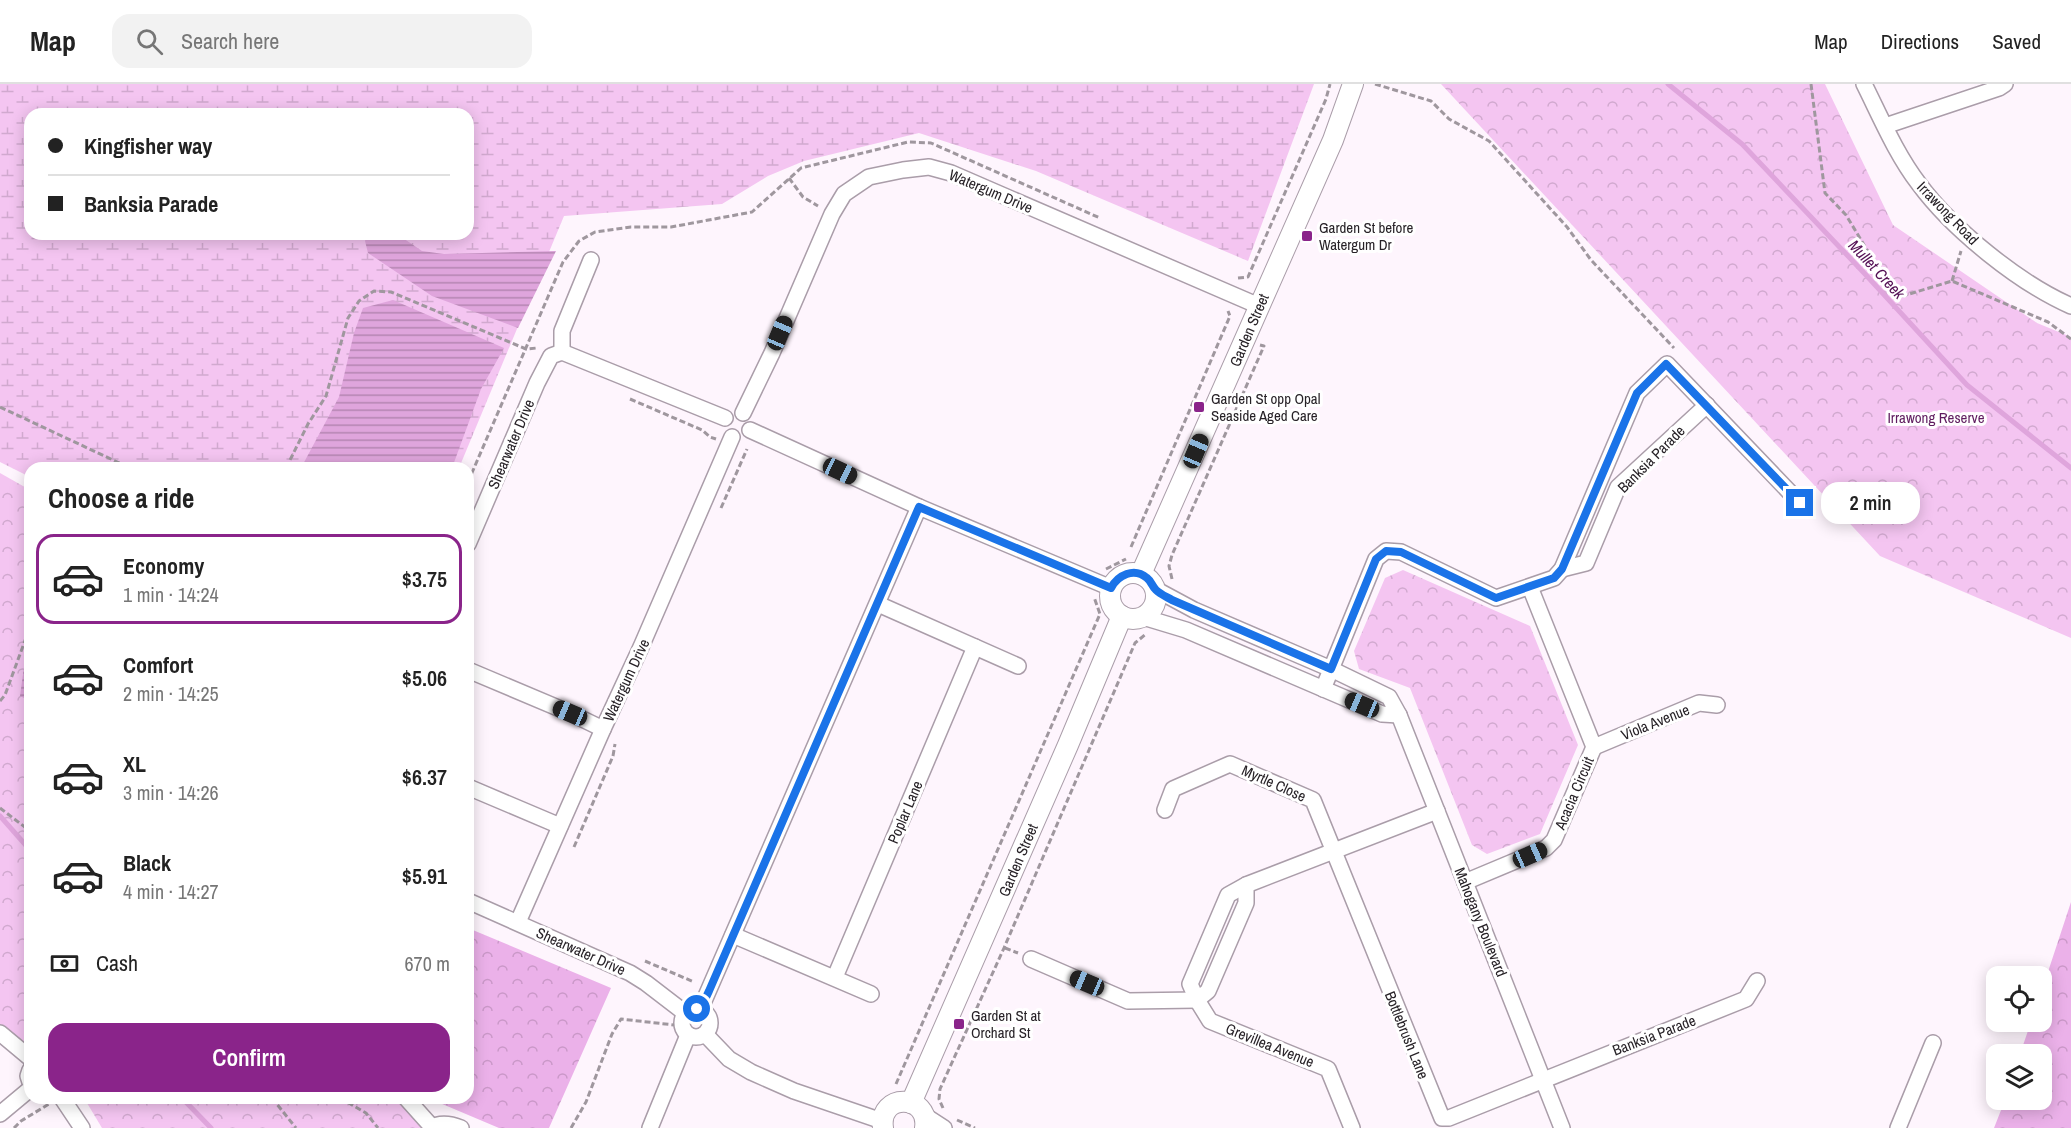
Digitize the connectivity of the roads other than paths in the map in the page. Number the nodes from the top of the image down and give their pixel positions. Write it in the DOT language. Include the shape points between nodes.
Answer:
graph roads {
  1 [pos="1353,84"];
  2 [pos="1864,84"];
  3 [pos="2005,84"];
  4 [pos="1885,126"];
  5 [pos="591,260"];
  6 [pos="1259,306"];
  7 [pos="2071,306"];
  8 [pos="562,352"];
  9 [pos="1707,405"];
  10 [pos="743,413"];
  11 [pos="725,418"];
  12 [pos="750,430"];
  13 [pos="730,441"];
  14 [pos="1800,503"];
  15 [pos="919,507"];
  16 [pos="474,530"];
  17 [pos="1558,573"];
  18 [pos="1141,574"];
  19 [pos="1530,587"];
  20 [pos="1111,588"];
  21 [pos="1155,589"];
  22 [pos="878,604"];
  23 [pos="1122,616"];
  24 [pos="1143,617"];
  25 [pos="975,647"];
  26 [pos="1018,666"];
  27 [pos="1331,669"];
  28 [pos="474,673"];
  29 [pos="1323,689"];
  30 [pos="1717,705"];
  31 [pos="1399,715"];
  32 [pos="603,729"];
  33 [pos="1594,747"];
  34 [pos="474,790"];
  35 [pos="1165,810"];
  36 [pos="1437,811"];
  37 [pos="560,826"];
  38 [pos="1335,851"];
  39 [pos="1465,882"];
  40 [pos="474,904"];
  41 [pos="518,922"];
  42 [pos="734,935"];
  43 [pos="1031,959"];
  44 [pos="835,977"];
  45 [pos="1757,981"];
  46 [pos="872,994"];
  47 [pos="1197,1000"];
  48 [pos="689,1021"];
  49 [pos="0,1033"];
  50 [pos="705,1034"];
  51 [pos="1933,1043"];
  52 [pos="24,1053"];
  53 [pos="1543,1079"];
  54 [pos="24,1094"];
  55 [pos="61,1104"];
  56 [pos="411,1104"];
  57 [pos="0,1114"];
  58 [pos="920,1115"];
  59 [pos="947,1122"];
  60 [pos="883,1124"];
  61 [pos="432,1127"];
  62 [pos="82,1128"];
  63 [pos="460,1128"];
  64 [pos="650,1128"];
  65 [pos="1352,1128"];
  66 [pos="1562,1128"];
  67 [pos="1898,1128"];
  1 -- 6 [label="street, Garden Street" via="1333,140"];
  2 -- 4 [label="street, Irrawong Road"];
  3 -- 4 [label="street"];
  4 -- 7 [label="street, Irrawong Road" via="1919,184 1966,235 2019,277"];
  5 -- 8 [label="street" via="562,332"];
  6 -- 10 [label="street, Watergum Drive" via="951,173 929,167 869,177 844,194 831,214"];
  6 -- 18 [label="street, Garden Street"];
  8 -- 11 [label="street"];
  8 -- 16 [label="street, Shearwater Drive" via="551,356 537,383"];
  9 -- 14 [label="street, Banksia Parade"];
  9 -- 17 [label="street, Banksia Parade" via="1618,487 1586,563"];
  9 -- 17 [label="street, Banksia Parade" via="1666,364 1637,393"];
  10 -- 11 [label="street" via="733,412"];
  10 -- 12 [label="street" via="750,420"];
  11 -- 13 [label="street" via="724,429"];
  12 -- 13 [label="street" via="742,438"];
  12 -- 15 [label="street"];
  13 -- 32 [label="street, Watergum Drive"];
  15 -- 20 [label="street"];
  15 -- 22 [label="street"];
  17 -- 19 [label="street"];
  18 -- 20 [label="street" via="1123,575"];
  18 -- 21 [label="street"];
  19 -- 27 [label="street" via="1496,598 1401,552 1386,551 1376,559"];
  19 -- 33 [label="street, Acacia Circuit"];
  20 -- 23 [label="street" via="1112,606"];
  21 -- 24 [label="street" via="1153,607"];
  21 -- 27 [label="street, Mahogany Boulevard"];
  22 -- 25 [label="street"];
  22 -- 42 [label="street"];
  23 -- 24 [label="street"];
  23 -- 58 [label="street, Garden Street"];
  24 -- 29 [label="street" via="1186,630"];
  25 -- 26 [label="street"];
  25 -- 44 [label="street, Poplar Lane"];
  27 -- 29 [label="street"];
  27 -- 31 [label="street, Mahogany Boulevard" via="1389,697"];
  28 -- 32 [label="street"];
  29 -- 31 [label="street" via="1382,714"];
  30 -- 33 [label="street, Viola Avenue" via="1700,703"];
  31 -- 36 [label="street, Mahogany Boulevard"];
  32 -- 37 [label="street, Watergum Drive"];
  33 -- 39 [label="street, Acacia Circuit" via="1554,840 1546,848"];
  34 -- 37 [label="street"];
  35 -- 38 [label="street, Myrtle Close" via="1173,789 1230,764 1313,800"];
  36 -- 38 [label="street"];
  36 -- 39 [label="street, Mahogany Boulevard"];
  37 -- 41 [label="street, Watergum Drive"];
  38 -- 47 [label="street" via="1246,885 1246,903 1208,991"];
  38 -- 53 [label="street, Bottlebrush Lane" via="1442,1118"];
  39 -- 53 [label="street, Mahogany Boulevard"];
  40 -- 41 [label="street, Shearwater Drive"];
  41 -- 48 [label="street, Shearwater Drive" via="630,973"];
  42 -- 44 [label="street"];
  42 -- 48 [label="street"];
  43 -- 47 [label="street" via="1128,1000"];
  44 -- 46 [label="street"];
  45 -- 53 [label="street, Banksia Parade" via="1746,999"];
  47 -- 65 [label="street, Grevillea Avenue" via="1210,1021 1328,1069"];
  48 -- 50 [label="street" via="697,1037"];
  48 -- 50 [label="street" via="707,1015 710,1023"];
  48 -- 64 [label="street"];
  49 -- 52 [label="street"];
  50 -- 60 [label="street" via="729,1059 751,1072"];
  51 -- 67 [label="street"];
  53 -- 66 [label="street, Mahogany Boulevard"];
  54 -- 57 [label="street"];
  55 -- 62 [label="street"];
  56 -- 61 [label="street"];
  58 -- 59 [label="street"];
  58 -- 60 [label="street" via="903,1101 885,1112"];
  61 -- 63 [label="street" via="440,1124"];
}
